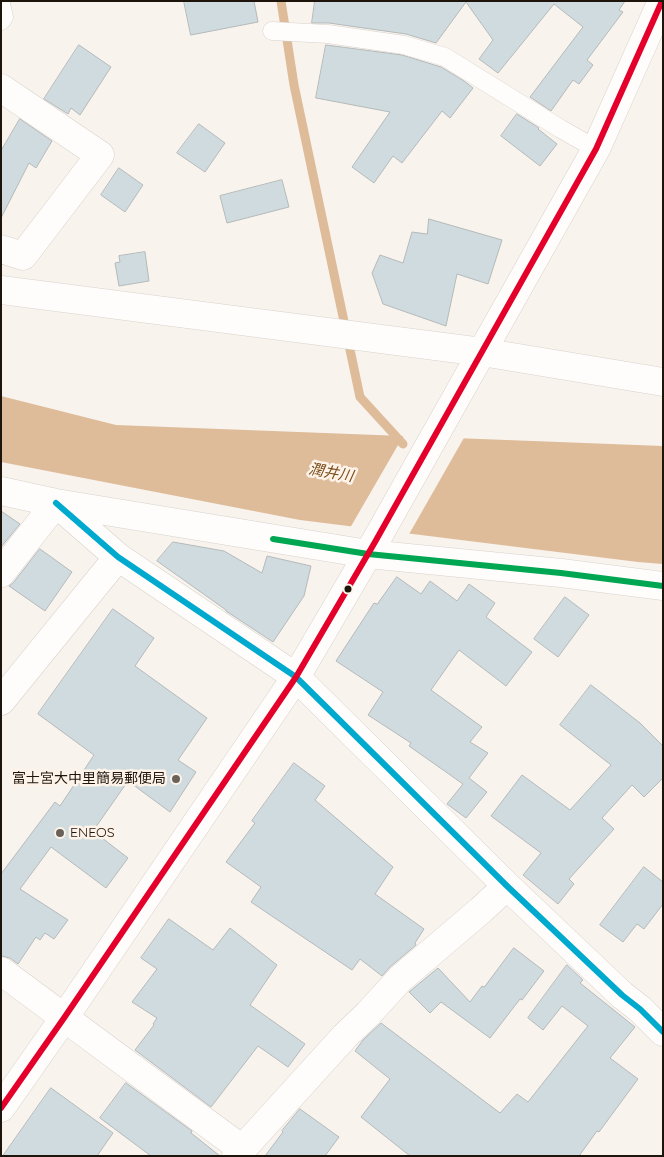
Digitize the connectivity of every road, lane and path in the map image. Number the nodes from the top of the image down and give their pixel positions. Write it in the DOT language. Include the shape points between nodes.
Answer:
graph roads {
  1 [pos="662,1"];
  2 [pos="1,4"];
  3 [pos="1,21"];
  4 [pos="272,31"];
  5 [pos="1,88"];
  6 [pos="596,149"];
  7 [pos="1,249"];
  8 [pos="1,258"];
  9 [pos="12,291"];
  10 [pos="476,364"];
  11 [pos="663,382"];
  12 [pos="1,491"];
  13 [pos="56,503"];
  14 [pos="372,548"];
  15 [pos="118,557"];
  16 [pos="1,573"];
  17 [pos="663,586"];
  18 [pos="296,676"];
  19 [pos="1,701"];
  20 [pos="507,886"];
  21 [pos="1,972"];
  22 [pos="64,1018"];
  23 [pos="663,1032"];
  24 [pos="1,1108"];
  25 [pos="239,1152"];
  1 -- 6 [label="street"];
  2 -- 3 [label="lane" via="4,18"];
  4 -- 6 [label="lane" via="328,34 404,46 445,57"];
  5 -- 7 [label="street" via="100,155 23,256"];
  6 -- 10 [label="street"];
  8 -- 9 [label="street"];
  9 -- 10 [label="street" via="369,338"];
  10 -- 11 [label="street"];
  10 -- 14 [label="street"];
  12 -- 13 [label="street"];
  13 -- 14 [label="street"];
  13 -- 15 [label="street"];
  13 -- 16 [label="street"];
  14 -- 17 [label="street"];
  14 -- 18 [label="street"];
  15 -- 18 [label="street"];
  15 -- 19 [label="street"];
  18 -- 20 [label="street"];
  18 -- 22 [label="street"];
  20 -- 23 [label="street"];
  20 -- 25 [label="street" via="400,979"];
  21 -- 22 [label="street"];
  22 -- 24 [label="street"];
  22 -- 25 [label="street"];
}
